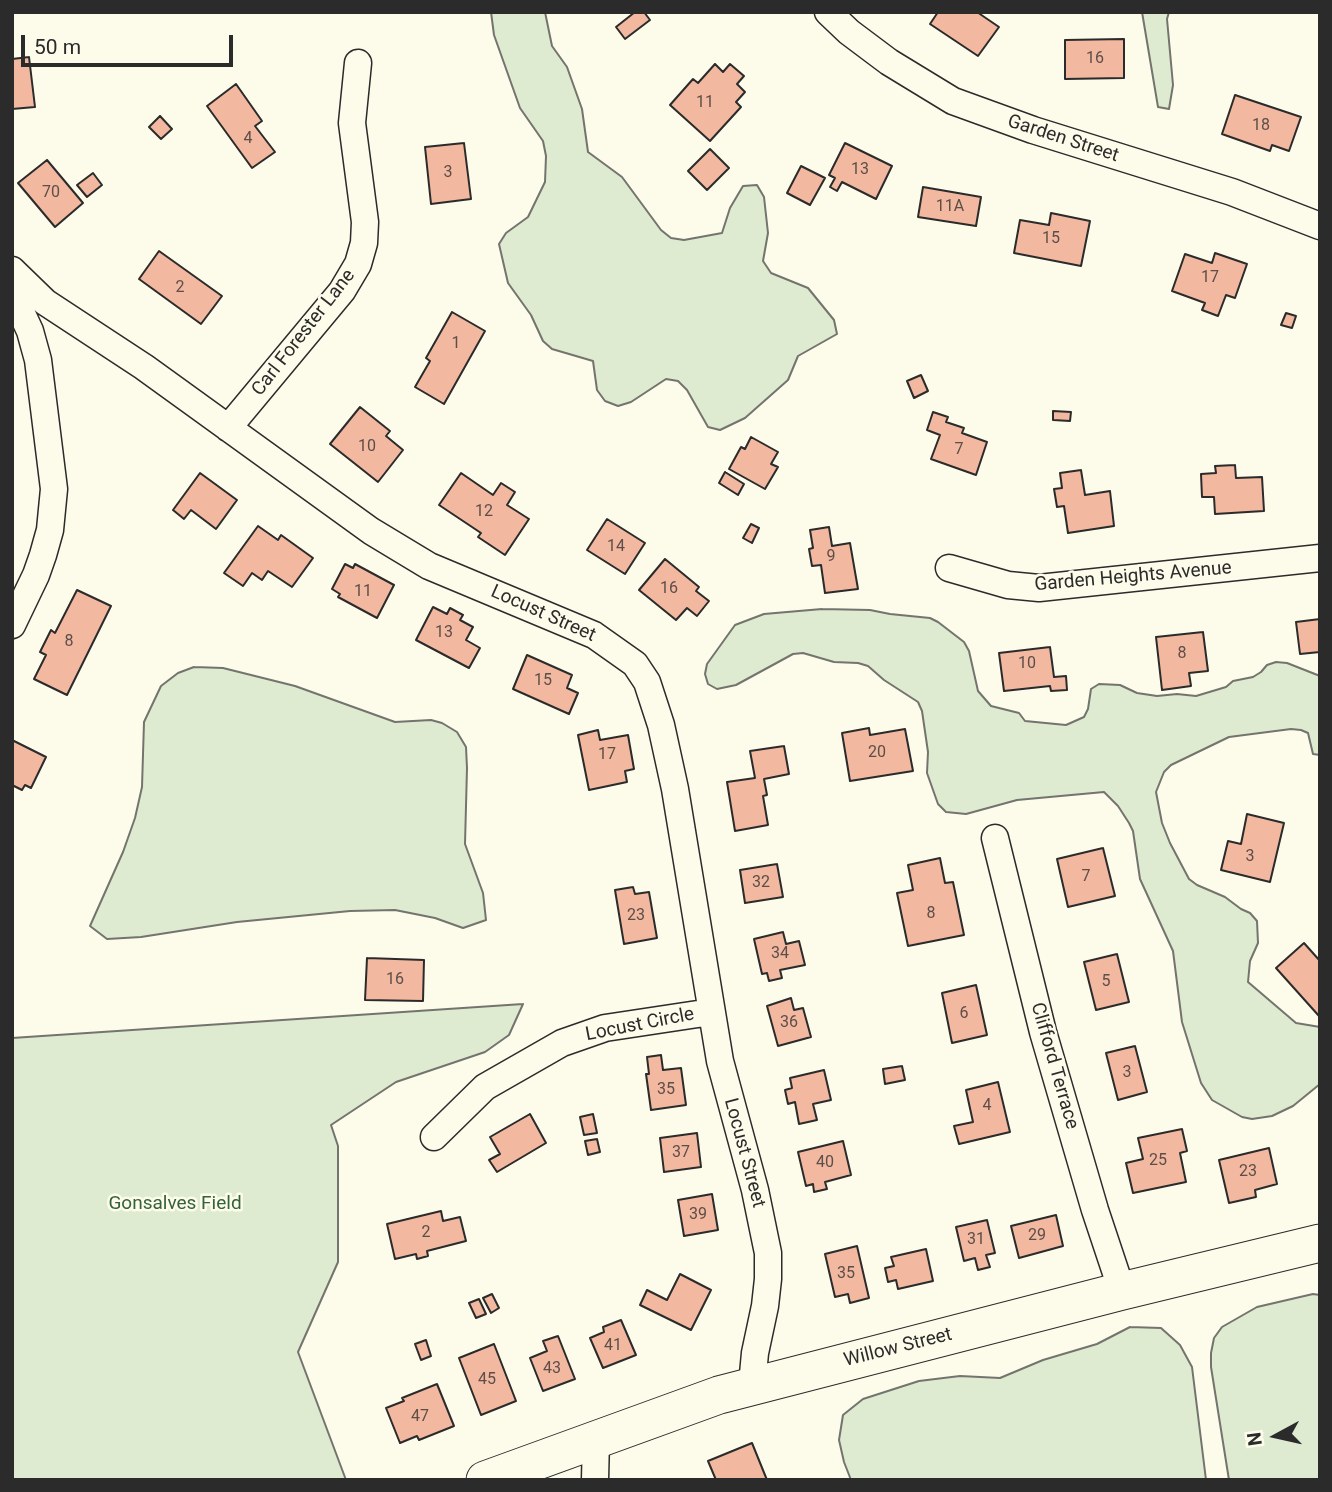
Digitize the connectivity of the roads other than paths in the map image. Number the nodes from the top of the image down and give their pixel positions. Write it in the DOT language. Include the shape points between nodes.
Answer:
graph roads {
  1 [pos="828,12"];
  2 [pos="358,63"];
  3 [pos="1320,226"];
  4 [pos="12,270"];
  5 [pos="12,292"];
  6 [pos="228,428"];
  7 [pos="1320,558"];
  8 [pos="949,568"];
  9 [pos="12,625"];
  10 [pos="995,838"];
  11 [pos="711,1012"];
  12 [pos="435,1137"];
  13 [pos="1320,1243"];
  14 [pos="1122,1291"];
  15 [pos="752,1385"];
  16 [pos="596,1438"];
  17 [pos="485,1480"];
  18 [pos="595,1480"];
  1 -- 3 [label="street, Garden Street" via="889,62 953,101 1232,192"];
  2 -- 6 [label="street, Carl Forester Lane" via="352,123 365,222 358,264 342,291"];
  4 -- 6 [label="street, Locust Street" via="45,302"];
  5 -- 9 [label="street" via="38,360 54,489 40,565"];
  6 -- 11 [label="street, Locust Street" via="414,558 581,628 635,664 650,689 661,725"];
  7 -- 8 [label="street, Garden Heights Avenue" via="1030,588"];
  10 -- 14 [label="street, Clifford Terrace" via="1043,1032"];
  11 -- 12 [label="street, Locust Circle" via="606,1028 562,1043 485,1087"];
  11 -- 15 [label="street, Locust Street" via="768,1253"];
  13 -- 14 [label="street, Willow Street"];
  14 -- 15 [label="street, Willow Street"];
  15 -- 16 [label="street, Willow Street"];
  16 -- 17 [label="street, Willow Street"];
  16 -- 18 [label="street"];
}
